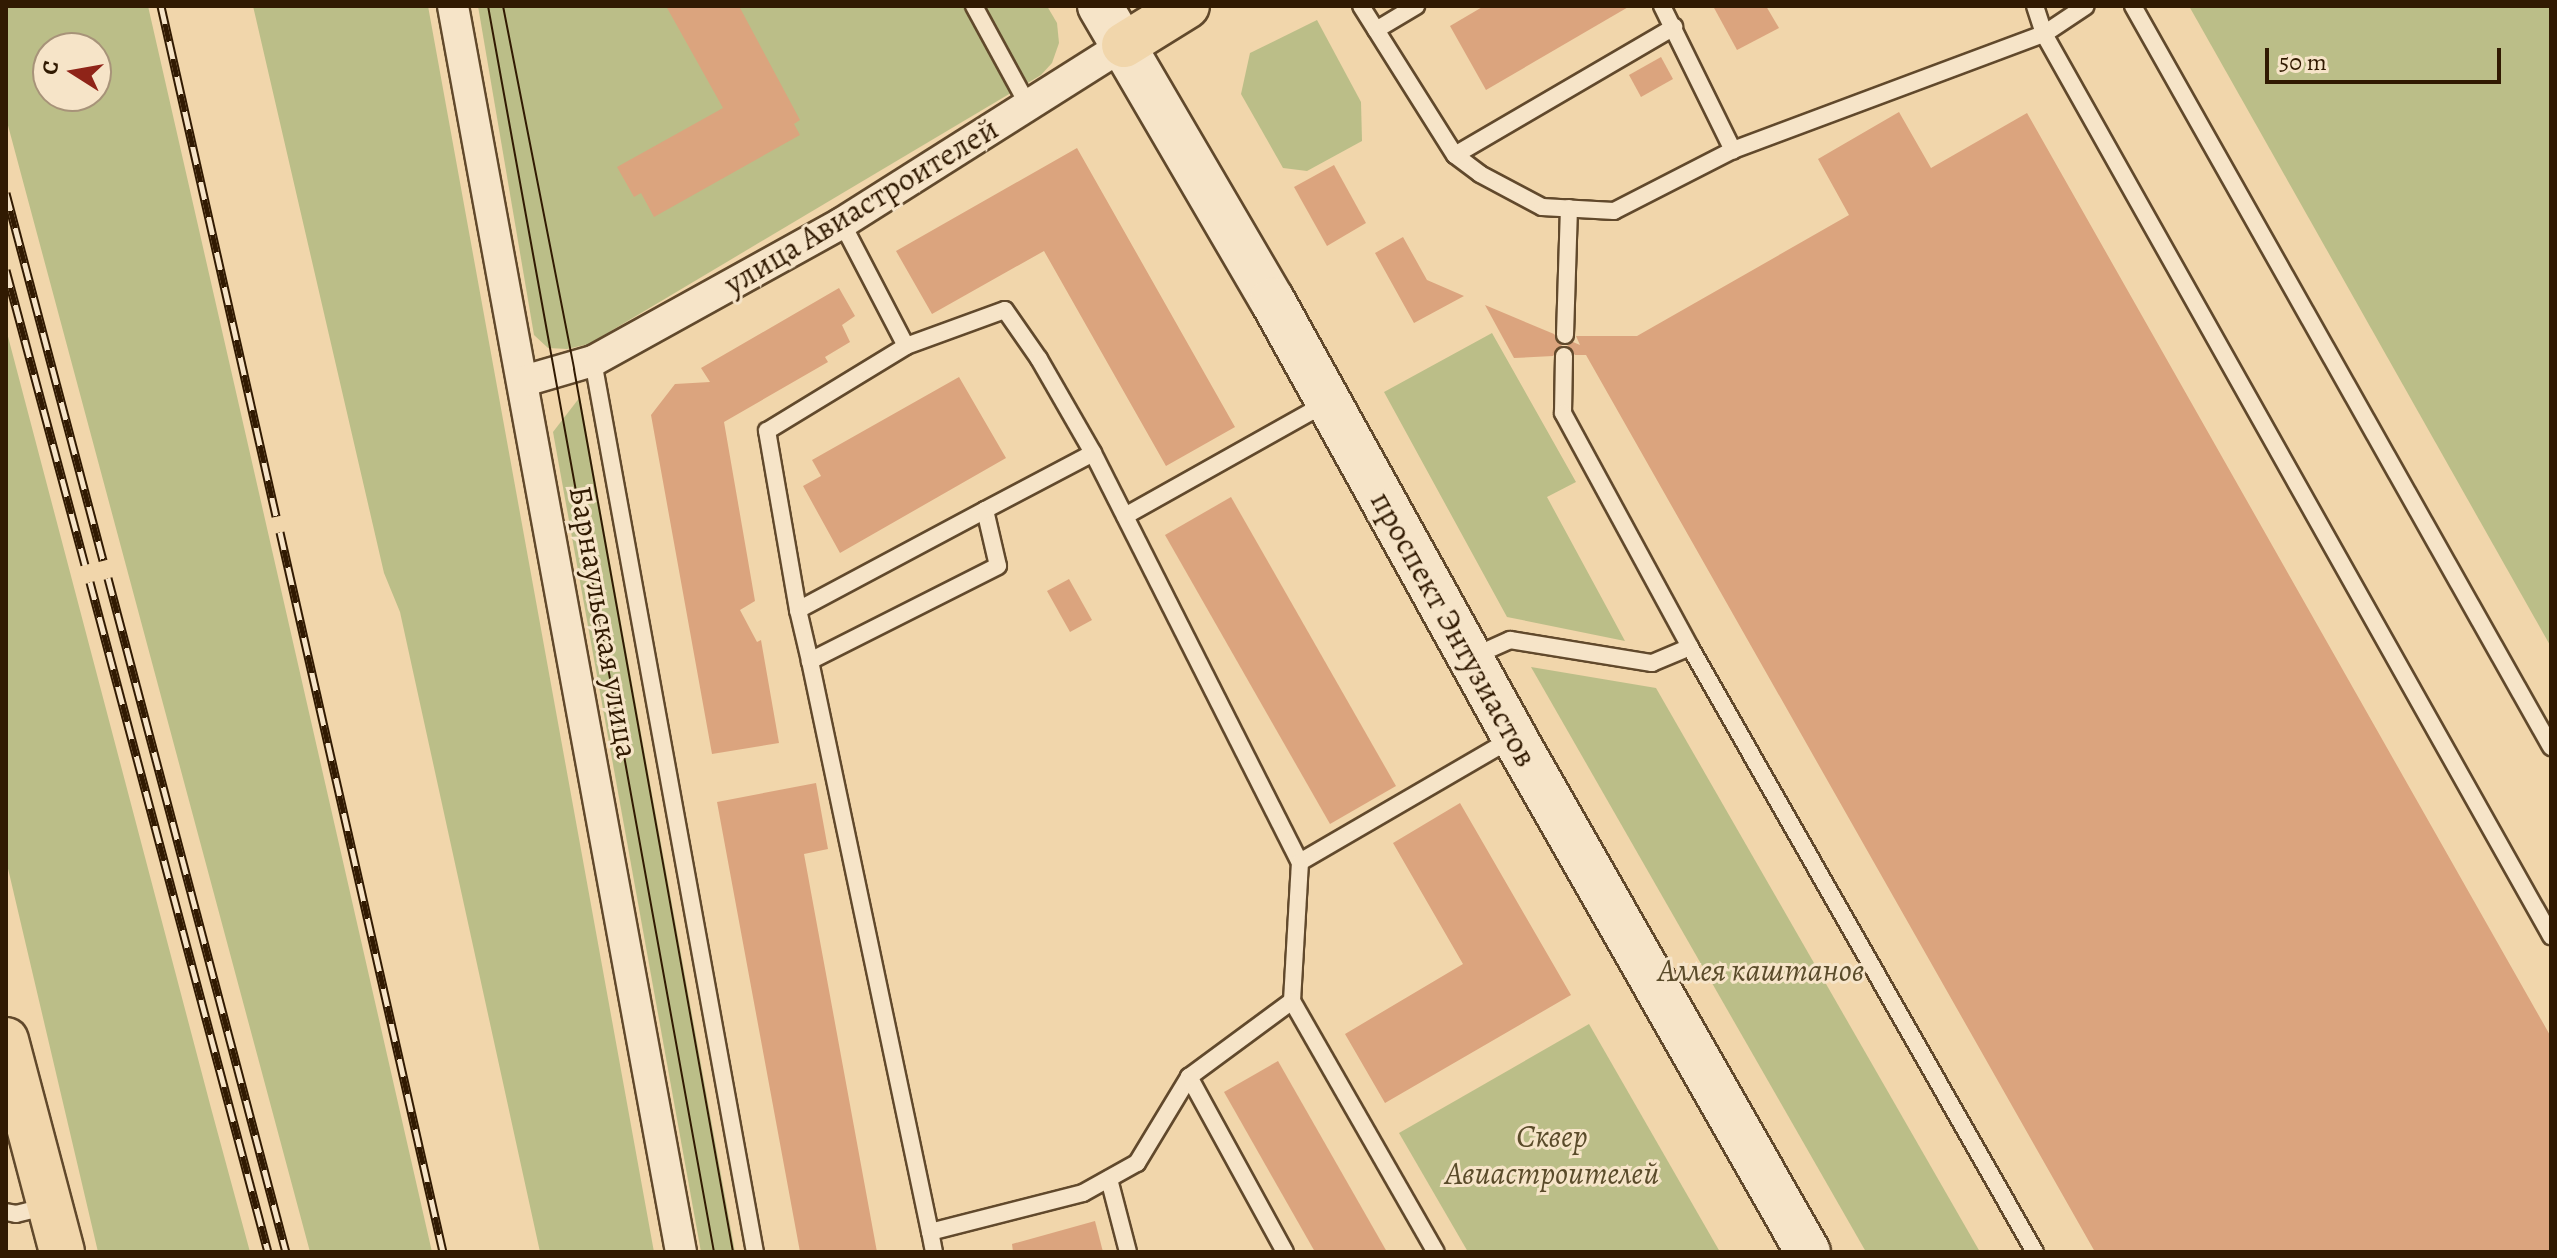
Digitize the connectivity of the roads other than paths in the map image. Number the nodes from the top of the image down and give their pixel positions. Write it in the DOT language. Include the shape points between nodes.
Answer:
graph roads {
  1 [pos="453,6"];
  2 [pos="974,6"];
  3 [pos="1100,6"];
  4 [pos="1187,6"];
  5 [pos="1361,6"];
  6 [pos="1416,6"];
  7 [pos="1662,6"];
  8 [pos="2035,6"];
  9 [pos="2086,6"];
  10 [pos="2133,6"];
  11 [pos="1674,27"];
  12 [pos="1376,30"];
  13 [pos="2044,34"];
  14 [pos="1124,45"];
  15 [pos="1028,105"];
  16 [pos="1733,150"];
  17 [pos="1455,155"];
  18 [pos="1569,208"];
  19 [pos="842,223"];
  20 [pos="1565,335"];
  21 [pos="906,346"];
  22 [pos="1564,356"];
  23 [pos="593,361"];
  24 [pos="524,381"];
  25 [pos="1327,403"];
  26 [pos="1093,453"];
  27 [pos="985,510"];
  28 [pos="1125,516"];
  29 [pos="798,610"];
  30 [pos="1690,647"];
  31 [pos="1471,657"];
  32 [pos="810,661"];
  33 [pos="1514,737"];
  34 [pos="2551,747"];
  35 [pos="1300,862"];
  36 [pos="2551,936"];
  37 [pos="1292,1001"];
  38 [pos="6,1041"];
  39 [pos="1189,1077"];
  40 [pos="1109,1179"];
  41 [pos="51,1205"];
  42 [pos="6,1212"];
  43 [pos="930,1232"];
  44 [pos="62,1252"];
  45 [pos="681,1252"];
  46 [pos="755,1252"];
  47 [pos="934,1252"];
  48 [pos="1128,1252"];
  49 [pos="1285,1252"];
  50 [pos="1436,1252"];
  51 [pos="1808,1252"];
  52 [pos="2035,1252"];
  1 -- 24 [label="street, Барнаульская улица"];
  2 -- 15 [label="lane"];
  3 -- 14 [label="main road, проспект Энтузиастов"];
  4 -- 14 [label="main road, улица Авиастроителей"];
  5 -- 12 [label="lane"];
  6 -- 12 [label="lane"];
  7 -- 11 [label="lane"];
  8 -- 13 [label="lane"];
  9 -- 13 [label="lane"];
  10 -- 34 [label="lane"];
  11 -- 16 [label="lane"];
  11 -- 17 [label="lane"];
  12 -- 17 [label="lane"];
  13 -- 16 [label="lane"];
  13 -- 36 [label="lane"];
  14 -- 15 [label="street, улица Авиастроителей"];
  14 -- 25 [label="main road, проспект Энтузиастов"];
  15 -- 19 [label="street, улица Авиастроителей"];
  16 -- 18 [label="lane" via="1614,211"];
  17 -- 18 [label="lane" via="1542,207"];
  18 -- 20 [label="lane"];
  19 -- 21 [label="lane"];
  19 -- 23 [label="street, улица Авиастроителей"];
  21 -- 26 [label="lane" via="1005,310"];
  21 -- 29 [label="lane" via="767,431"];
  22 -- 30 [label="lane" via="1563,413"];
  23 -- 24 [label="street, улица Авиастроителей"];
  23 -- 46 [label="lane"];
  24 -- 45 [label="street, Барнаульская улица"];
  25 -- 28 [label="lane"];
  25 -- 31 [label="main road, проспект Энтузиастов"];
  26 -- 27 [label="lane"];
  26 -- 28 [label="lane"];
  27 -- 29 [label="lane"];
  27 -- 32 [label="lane" via="998,566"];
  28 -- 35 [label="lane"];
  29 -- 32 [label="lane"];
  30 -- 31 [label="lane" via="1652,663 1510,640"];
  30 -- 52 [label="lane"];
  31 -- 33 [label="main road, проспект Энтузиастов"];
  32 -- 43 [label="lane"];
  33 -- 35 [label="lane"];
  33 -- 51 [label="main road, проспект Энтузиастов"];
  35 -- 37 [label="lane"];
  37 -- 39 [label="lane"];
  37 -- 50 [label="lane"];
  38 -- 41 [label="main road"];
  39 -- 40 [label="lane" via="1137,1163"];
  39 -- 49 [label="lane"];
  40 -- 43 [label="lane" via="1083,1193"];
  40 -- 48 [label="lane"];
  41 -- 42 [label="lane"];
  41 -- 44 [label="main road"];
  43 -- 47 [label="lane"];
}
